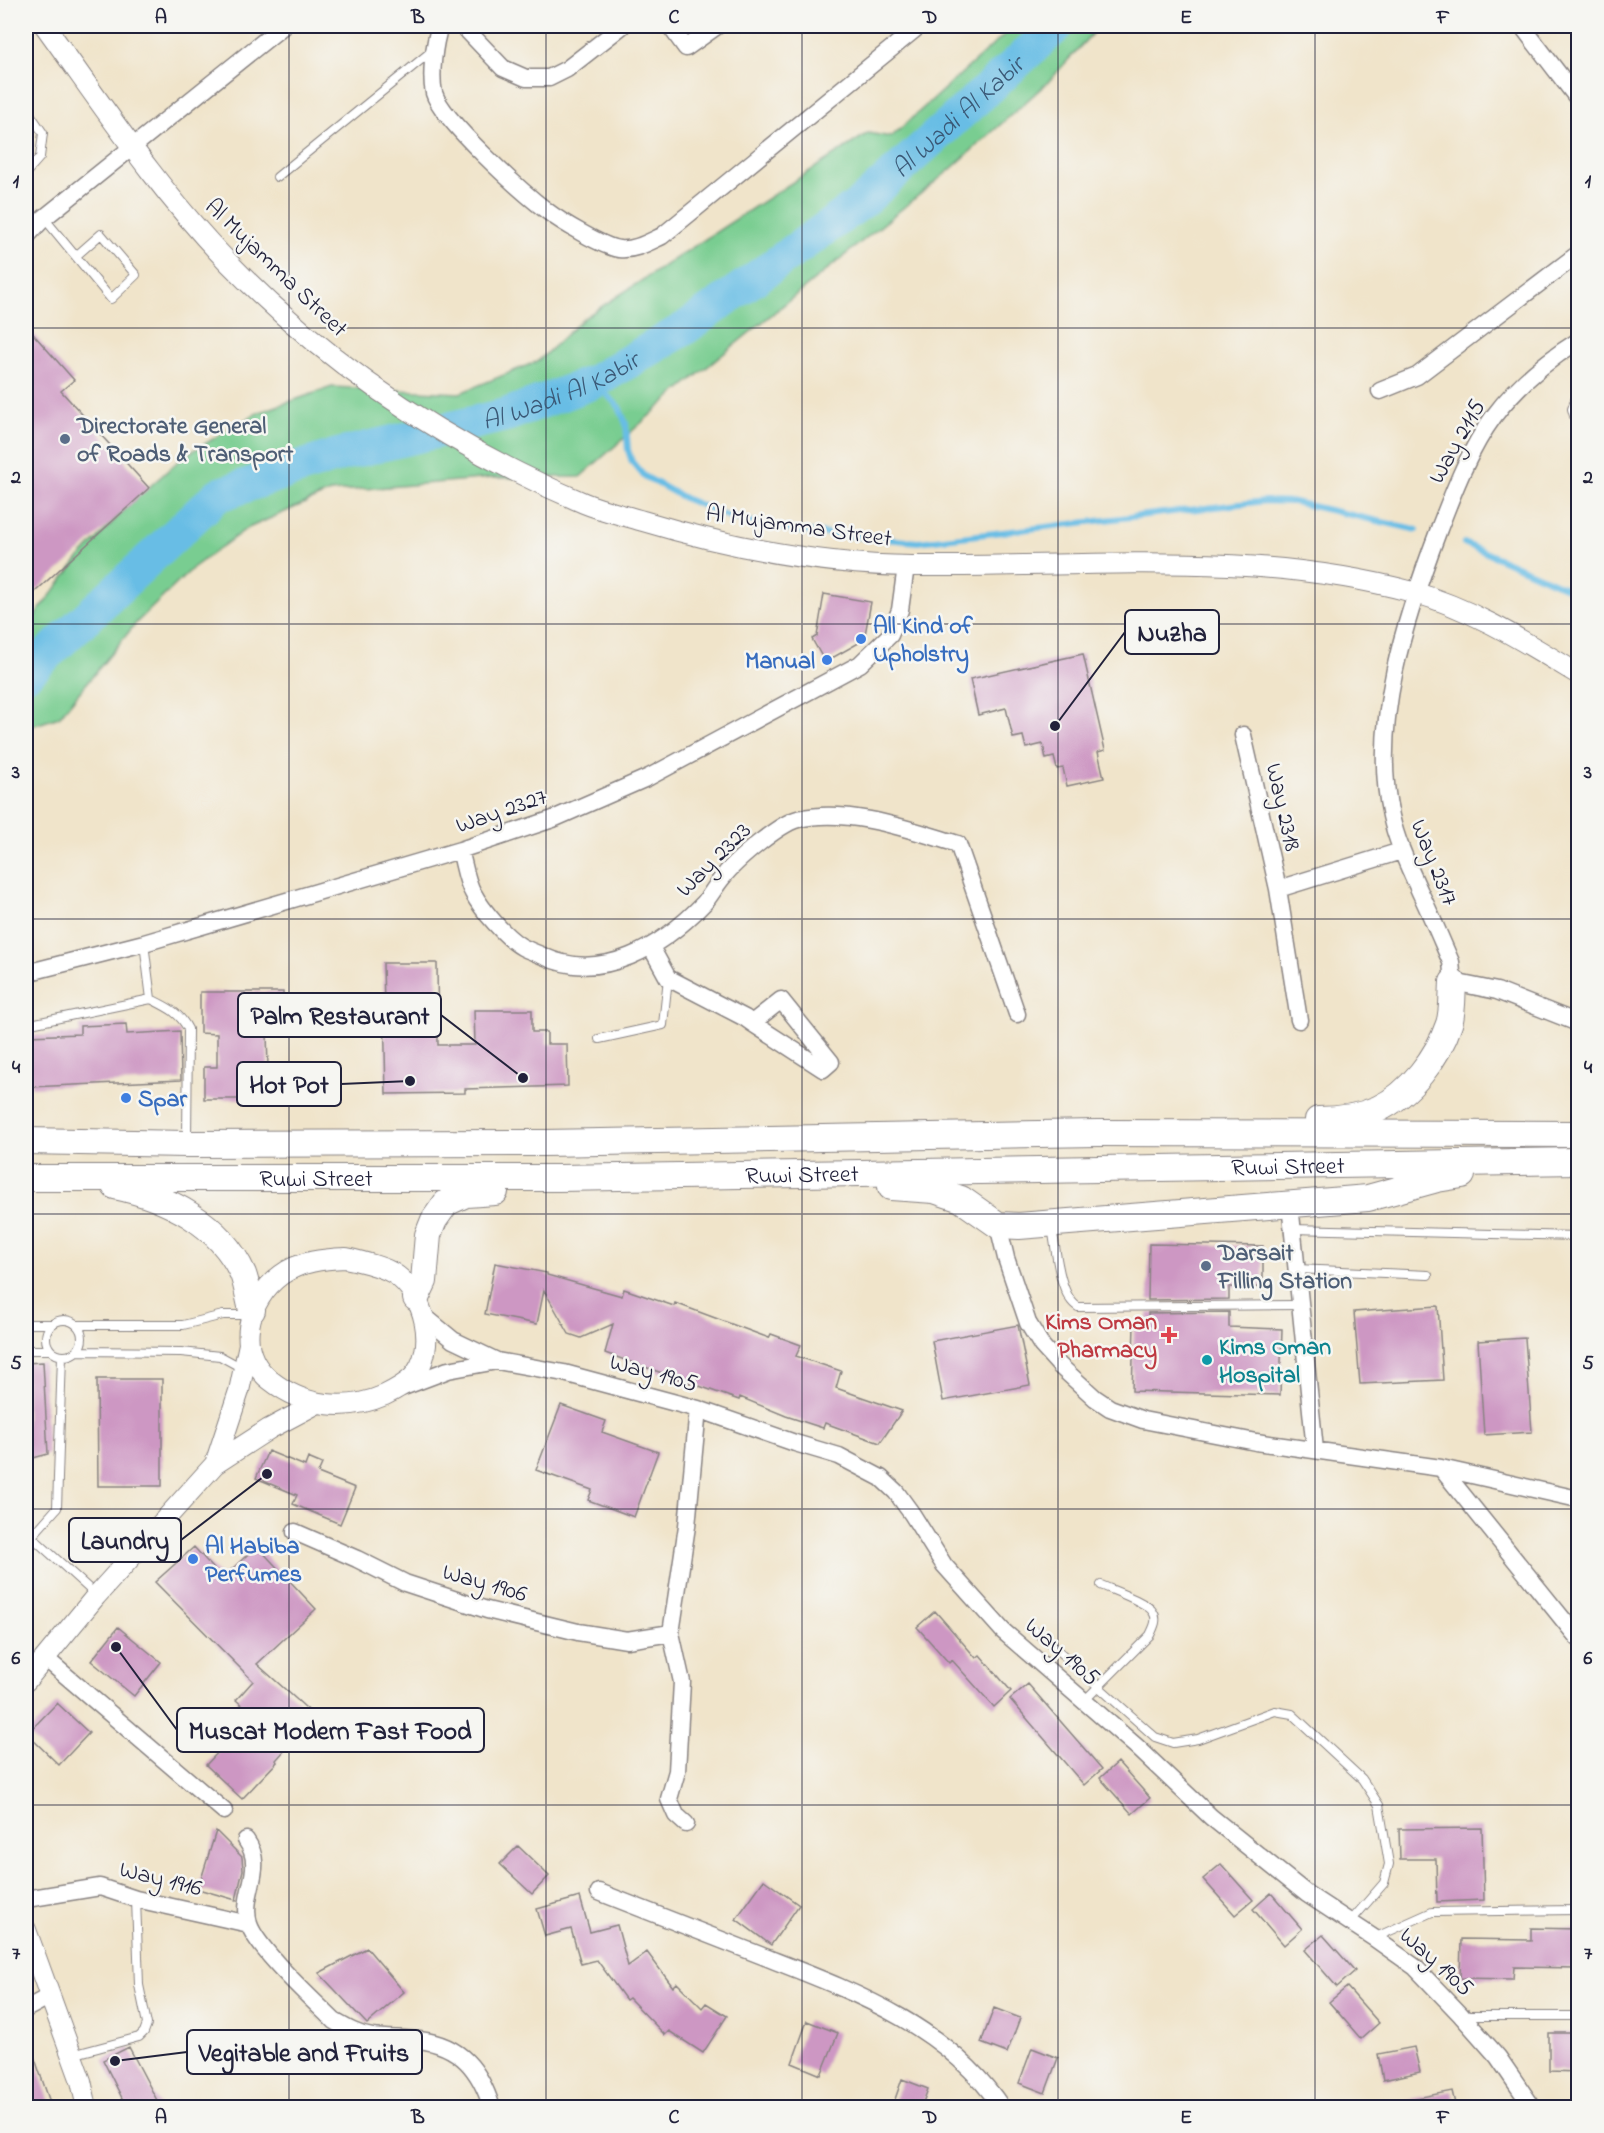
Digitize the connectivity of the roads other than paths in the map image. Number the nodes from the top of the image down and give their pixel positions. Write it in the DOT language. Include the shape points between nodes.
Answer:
graph roads {
  1 [pos="45,26"];
  2 [pos="283,26"];
  3 [pos="440,26"];
  4 [pos="463,26"];
  5 [pos="622,26"];
  6 [pos="670,26"];
  7 [pos="717,26"];
  8 [pos="919,26"];
  9 [pos="1522,26"];
  10 [pos="433,49"];
  11 [pos="1578,99"];
  12 [pos="26,108"];
  13 [pos="133,147"];
  14 [pos="26,173"];
  15 [pos="277,177"];
  16 [pos="44,218"];
  17 [pos="26,237"];
  18 [pos="1578,254"];
  19 [pos="76,256"];
  20 [pos="1578,342"];
  21 [pos="1380,391"];
  22 [pos="1578,392"];
  23 [pos="1578,429"];
  24 [pos="906,566"];
  25 [pos="1415,593"];
  26 [pos="1578,674"];
  27 [pos="1243,735"];
  28 [pos="460,850"];
  29 [pos="1401,851"];
  30 [pos="1278,889"];
  31 [pos="144,943"];
  32 [pos="651,947"];
  33 [pos="26,973"];
  34 [pos="668,978"];
  35 [pos="1453,982"];
  36 [pos="151,999"];
  37 [pos="1017,1014"];
  38 [pos="1299,1020"];
  39 [pos="753,1023"];
  40 [pos="1578,1023"];
  41 [pos="26,1025"];
  42 [pos="599,1039"];
  43 [pos="1098,1133"];
  44 [pos="1578,1134"];
  45 [pos="26,1141"];
  46 [pos="187,1144"];
  47 [pos="1572,1161"];
  48 [pos="775,1174"];
  49 [pos="26,1178"];
  50 [pos="55,1178"];
  51 [pos="559,1178"];
  52 [pos="1291,1216"];
  53 [pos="1051,1223"];
  54 [pos="998,1225"];
  55 [pos="1578,1236"];
  56 [pos="1297,1269"];
  57 [pos="1428,1275"];
  58 [pos="1300,1305"];
  59 [pos="420,1307"];
  60 [pos="251,1312"];
  61 [pos="26,1324"];
  62 [pos="51,1324"];
  63 [pos="77,1325"];
  64 [pos="249,1344"];
  65 [pos="26,1350"];
  66 [pos="50,1350"];
  67 [pos="76,1351"];
  68 [pos="62,1356"];
  69 [pos="497,1361"];
  70 [pos="244,1370"];
  71 [pos="398,1389"];
  72 [pos="316,1404"];
  73 [pos="698,1409"];
  74 [pos="1315,1450"];
  75 [pos="215,1464"];
  76 [pos="1441,1468"];
  77 [pos="1578,1499"];
  78 [pos="295,1532"];
  79 [pos="29,1540"];
  80 [pos="1101,1585"];
  81 [pos="96,1596"];
  82 [pos="1036,1631"];
  83 [pos="671,1633"];
  84 [pos="1578,1638"];
  85 [pos="44,1657"];
  86 [pos="26,1681"];
  87 [pos="1098,1687"];
  88 [pos="1084,1701"];
  89 [pos="224,1811"];
  90 [pos="686,1824"];
  91 [pos="246,1840"];
  92 [pos="599,1892"];
  93 [pos="26,1899"];
  94 [pos="136,1899"];
  95 [pos="1578,1910"];
  96 [pos="1350,1922"];
  97 [pos="249,1924"];
  98 [pos="26,1930"];
  99 [pos="1374,1938"];
  100 [pos="50,1996"];
  101 [pos="26,2009"];
  102 [pos="1462,2016"];
  103 [pos="1578,2016"];
  104 [pos="72,2055"];
  105 [pos="88,2102"];
  106 [pos="492,2108"];
  107 [pos="1002,2108"];
  108 [pos="1533,2108"];
  1 -- 13 [label="street, Al Mujamma Street"];
  2 -- 13 [label="street"];
  3 -- 10 [label="street"];
  4 -- 5 [label="street" via="503,68 526,78 549,78 567,69"];
  6 -- 7 [label="street" via="686,48"];
  8 -- 10 [label="street" via="662,236 636,248 619,249 548,212 448,118 435,93"];
  9 -- 11 [label="street"];
  10 -- 15 [label="lane"];
  12 -- 14 [label="lane" via="43,133 40,157"];
  13 -- 16 [label="street"];
  13 -- 24 [label="street, Al Mujamma Street" via="227,261 279,311 345,366 449,435 588,504 692,536 825,559"];
  16 -- 17 [label="street"];
  16 -- 19 [label="lane"];
  18 -- 21 [label="street" via="1417,376"];
  19 -- 19 [label="lane" via="111,299 136,275 101,234"];
  20 -- 25 [label="street, Way 2115" via="1546,362 1494,416 1459,477"];
  22 -- 23 [label="lane" via="1572,409"];
  24 -- 25 [label="street, Al Mujamma Street" via="1208,563 1306,571"];
  24 -- 28 [label="street, Way 2327" via="900,610 890,635 860,664 649,777 554,819"];
  25 -- 26 [label="street, Al Mujamma Street" via="1492,622"];
  25 -- 29 [label="street, Way 2317" via="1392,684 1385,740 1390,815"];
  27 -- 30 [label="street, Way 2318"];
  28 -- 31 [label="street, Way 2327"];
  28 -- 32 [label="street, Way 2323" via="473,892 497,925 520,946 575,966 624,959"];
  29 -- 30 [label="street, Way 2318"];
  29 -- 35 [label="street, Way 2317" via="1447,954"];
  30 -- 38 [label="street, Way 2318"];
  31 -- 33 [label="street, Way 2327"];
  31 -- 36 [label="lane"];
  32 -- 34 [label="street"];
  32 -- 37 [label="street, Way 2323" via="705,902 724,875 776,831 796,819 859,818 958,844"];
  34 -- 39 [label="street"];
  34 -- 42 [label="lane" via="663,1025"];
  35 -- 40 [label="street" via="1497,991"];
  35 -- 43 [label="main road" via="1449,1023 1434,1054 1401,1093 1377,1109 1336,1120 1217,1122"];
  36 -- 41 [label="lane"];
  36 -- 46 [label="lane" via="172,1009 188,1029"];
  39 -- 39 [label="street" via="823,1069 831,1062 781,1000"];
  43 -- 44 [label="main road, Ruwi Street"];
  43 -- 46 [label="main road, Ruwi Street" via="544,1143"];
  45 -- 46 [label="main road, Ruwi Street"];
  47 -- 48 [label="main road, Ruwi Street"];
  47 -- 52 [label="main road" via="1437,1179"];
  48 -- 51 [label="main road, Ruwi Street"];
  48 -- 54 [label="main road" via="837,1184 934,1190 961,1199"];
  49 -- 50 [label="main road, Ruwi Street"];
  50 -- 51 [label="main road, Ruwi Street"];
  50 -- 60 [label="main road" via="117,1187 159,1199 192,1215 219,1238 243,1275"];
  51 -- 59 [label="main road" via="521,1190 466,1194 446,1203 428,1235"];
  52 -- 53 [label="main road"];
  52 -- 55 [label="lane"];
  52 -- 56 [label="street"];
  53 -- 54 [label="main road"];
  53 -- 58 [label="lane" via="1065,1292 1078,1307"];
  54 -- 74 [label="street" via="1028,1323 1042,1346 1095,1398 1143,1420"];
  56 -- 57 [label="lane"];
  56 -- 58 [label="street"];
  58 -- 74 [label="street"];
  59 -- 60 [label="street" via="407,1285 394,1274 346,1258 323,1259 282,1274"];
  59 -- 69 [label="street, Way 1905" via="453,1340"];
  59 -- 71 [label="street" via="424,1354 412,1377"];
  60 -- 63 [label="lane" via="183,1325"];
  60 -- 64 [label="street"];
  61 -- 62 [label="lane"];
  62 -- 63 [label="lane" via="67,1319"];
  62 -- 66 [label="lane" via="46,1334"];
  63 -- 67 [label="lane" via="82,1341"];
  64 -- 70 [label="street"];
  64 -- 72 [label="street" via="265,1376 291,1394"];
  65 -- 66 [label="lane"];
  66 -- 68 [label="lane"];
  67 -- 68 [label="lane"];
  67 -- 70 [label="lane" via="220,1356"];
  68 -- 79 [label="lane" via="57,1508"];
  69 -- 71 [label="street, Way 1905" via="448,1370"];
  69 -- 73 [label="street, Way 1905" via="564,1373"];
  70 -- 75 [label="street"];
  71 -- 72 [label="street" via="355,1405"];
  72 -- 75 [label="street"];
  73 -- 83 [label="street" via="687,1526"];
  73 -- 88 [label="street, Way 1905" via="839,1456 881,1478 896,1492 966,1591 1003,1630"];
  74 -- 76 [label="street"];
  75 -- 81 [label="street"];
  76 -- 77 [label="street"];
  76 -- 84 [label="street"];
  78 -- 83 [label="street, Way 1906" via="405,1583 487,1610 627,1640"];
  79 -- 81 [label="lane"];
  80 -- 87 [label="lane" via="1147,1606 1154,1612 1156,1622 1150,1635"];
  81 -- 85 [label="street"];
  82 -- 87 [label="lane"];
  83 -- 90 [label="street" via="682,1683 677,1771 669,1799 676,1815"];
  85 -- 86 [label="street"];
  85 -- 89 [label="street"];
  87 -- 88 [label="lane"];
  87 -- 96 [label="lane" via="1155,1737 1173,1743 1198,1739 1275,1711 1292,1714 1362,1779 1379,1805 1389,1864 1383,1883"];
  88 -- 96 [label="street, Way 1905" via="1211,1817 1307,1894"];
  91 -- 97 [label="street" via="255,1862 248,1902"];
  92 -- 107 [label="street" via="891,2011 946,2046 989,2089"];
  93 -- 94 [label="street, Way 1916" via="100,1887"];
  94 -- 97 [label="street, Way 1916"];
  94 -- 104 [label="lane" via="139,1985 147,2024 144,2032 130,2040"];
  95 -- 99 [label="lane" via="1432,1912"];
  96 -- 99 [label="street, Way 1905"];
  97 -- 106 [label="street" via="259,1943 334,2021 372,2037 417,2039 446,2047 478,2074"];
  98 -- 100 [label="street"];
  99 -- 102 [label="street, Way 1905" via="1415,1967"];
  100 -- 101 [label="street"];
  100 -- 104 [label="street"];
  102 -- 103 [label="lane"];
  102 -- 108 [label="street, Way 1905"];
  104 -- 105 [label="street"];
}
